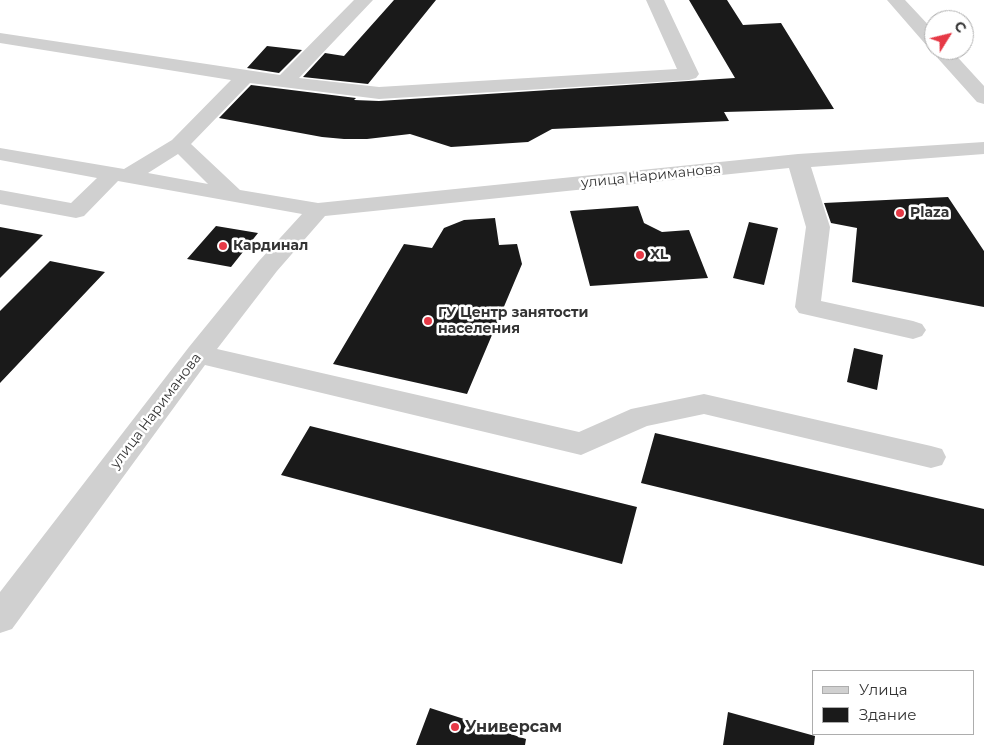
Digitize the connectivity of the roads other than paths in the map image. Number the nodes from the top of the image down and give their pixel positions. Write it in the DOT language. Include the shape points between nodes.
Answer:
graph roads {
  1 [pos="364,0"];
  2 [pos="656,0"];
  3 [pos="896,0"];
  4 [pos="924,31"];
  5 [pos="0,38"];
  6 [pos="950,60"];
  7 [pos="245,77"];
  8 [pos="284,82"];
  9 [pos="984,98"];
  10 [pos="179,144"];
  11 [pos="984,148"];
  12 [pos="0,154"];
  13 [pos="798,161"];
  14 [pos="121,174"];
  15 [pos="234,196"];
  16 [pos="0,198"];
  17 [pos="318,210"];
  18 [pos="913,330"];
  19 [pos="199,354"];
  20 [pos="931,457"];
  21 [pos="0,618"];
  1 -- 8 [label="street"];
  2 -- 8 [label="street" via="689,74 379,93"];
  3 -- 4 [label="street"];
  5 -- 7 [label="street"];
  6 -- 9 [label="street"];
  7 -- 8 [label="street"];
  7 -- 10 [label="street"];
  10 -- 14 [label="street"];
  10 -- 15 [label="street"];
  11 -- 13 [label="street, улица Нариманова"];
  12 -- 14 [label="street, улица Нариманова"];
  13 -- 17 [label="street, улица Нариманова"];
  13 -- 18 [label="street" via="818,227 808,307"];
  14 -- 15 [label="street, улица Нариманова"];
  14 -- 16 [label="street" via="76,211"];
  15 -- 17 [label="street, улица Нариманова"];
  17 -- 19 [label="street, улица Нариманова" via="268,266"];
  19 -- 20 [label="street" via="581,444 642,417 704,404"];
  19 -- 21 [label="street, улица Нариманова"];
}
